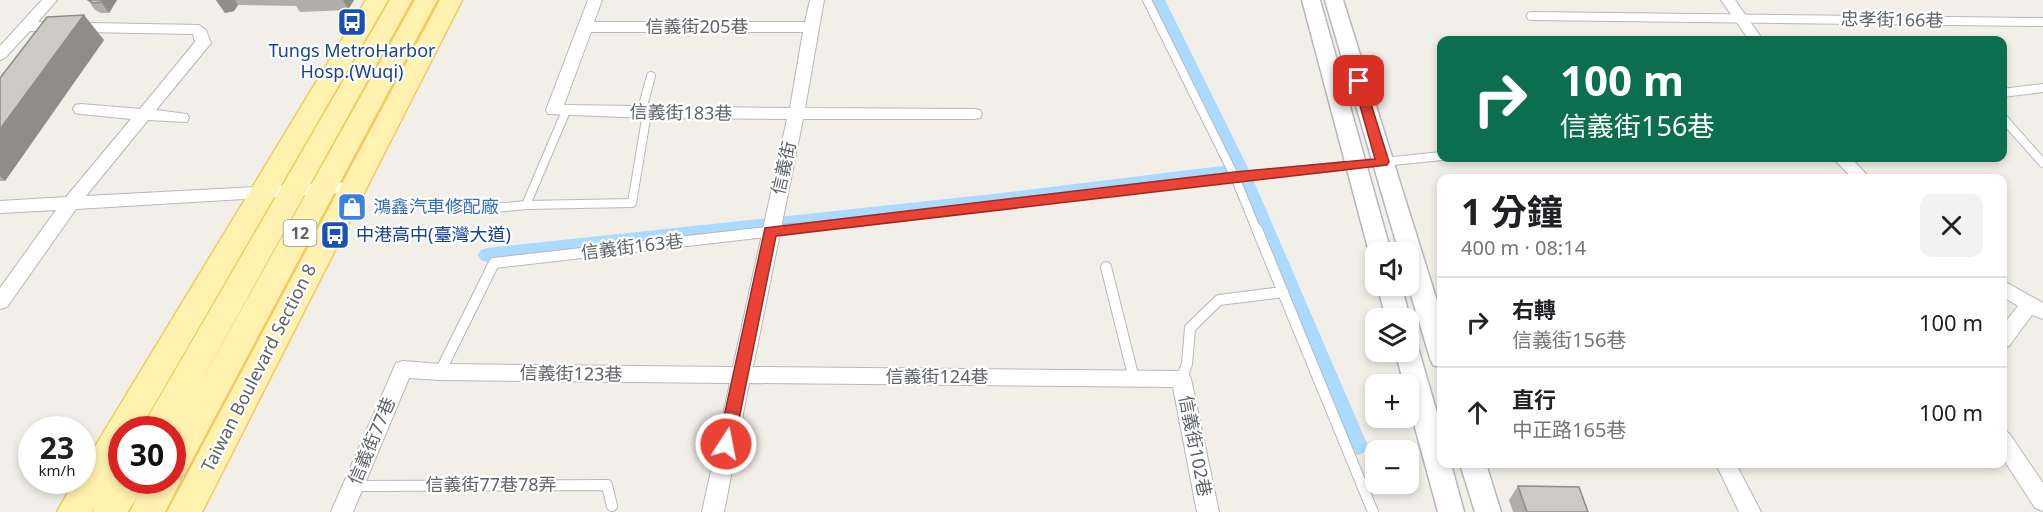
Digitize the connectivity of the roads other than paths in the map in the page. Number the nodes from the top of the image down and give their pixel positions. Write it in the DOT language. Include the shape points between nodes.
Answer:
graph roads {
  1 [pos="50,0"];
  2 [pos="377,0"];
  3 [pos="401,0"];
  4 [pos="426,0"];
  5 [pos="451,0"];
  6 [pos="595,0"];
  7 [pos="817,0"];
  8 [pos="1147,0"];
  9 [pos="1311,0"];
  10 [pos="1334,0"];
  11 [pos="1728,0"];
  12 [pos="1531,16"];
  13 [pos="1742,19"];
  14 [pos="2043,22"];
  15 [pos="27,26"];
  16 [pos="584,27"];
  17 [pos="810,27"];
  18 [pos="1753,36"];
  19 [pos="0,55"];
  20 [pos="651,76"];
  21 [pos="2043,88"];
  22 [pos="2007,92"];
  23 [pos="81,109"];
  24 [pos="566,111"];
  25 [pos="644,113"];
  26 [pos="796,114"];
  27 [pos="974,114"];
  28 [pos="144,115"];
  29 [pos="182,118"];
  30 [pos="2007,123"];
  31 [pos="1437,157"];
  32 [pos="1383,162"];
  33 [pos="1846,162"];
  34 [pos="2043,163"];
  35 [pos="1357,165"];
  36 [pos="1858,174"];
  37 [pos="1235,177"];
  38 [pos="353,188"];
  39 [pos="324,189"];
  40 [pos="294,190"];
  41 [pos="265,192"];
  42 [pos="70,204"];
  43 [pos="526,205"];
  44 [pos="0,207"];
  45 [pos="484,209"];
  46 [pos="770,231"];
  47 [pos="1377,242"];
  48 [pos="1106,267"];
  49 [pos="2007,290"];
  50 [pos="1283,292"];
  51 [pos="0,302"];
  52 [pos="2036,308"];
  53 [pos="2007,336"];
  54 [pos="1437,341"];
  55 [pos="1410,362"];
  56 [pos="403,369"];
  57 [pos="440,372"];
  58 [pos="740,376"];
  59 [pos="1134,379"];
  60 [pos="1181,379"];
  61 [pos="130,416"];
  62 [pos="165,416"];
  63 [pos="186,440"];
  64 [pos="2007,447"];
  65 [pos="108,454"];
  66 [pos="1437,461"];
  67 [pos="1439,468"];
  68 [pos="1474,468"];
  69 [pos="1727,468"];
  70 [pos="353,486"];
  71 [pos="121,494"];
  72 [pos="157,494"];
  73 [pos="2043,501"];
  74 [pos="612,506"];
  75 [pos="74,512"];
  76 [pos="110,512"];
  77 [pos="147,512"];
  78 [pos="184,512"];
  79 [pos="342,512"];
  80 [pos="713,512"];
  81 [pos="1208,512"];
  82 [pos="1373,512"];
  83 [pos="1451,512"];
  84 [pos="1488,512"];
  85 [pos="1750,512"];
  1 -- 15 [label="street"];
  2 -- 41 [label="main road"];
  3 -- 40 [label="main road, 12"];
  4 -- 39 [label="main road, Taiwan Boulevard Section 8 / 12"];
  5 -- 38 [label="main road, Taiwan Boulevard Section 8 / 12"];
  6 -- 16 [label="street"];
  7 -- 17 [label="street, 信義街"];
  8 -- 37 [label="lane"];
  9 -- 35 [label="street"];
  10 -- 32 [label="street"];
  11 -- 13 [label="street"];
  12 -- 13 [label="lane, 忠孝街166巷"];
  13 -- 14 [label="lane, 忠孝街166巷"];
  13 -- 18 [label="street"];
  15 -- 19 [label="street"];
  15 -- 28 [label="street" via="199,30 203,43"];
  16 -- 17 [label="street, 信義街205巷"];
  16 -- 24 [label="street" via="554,110"];
  17 -- 26 [label="street, 信義街"];
  20 -- 25 [label="lane"];
  21 -- 22 [label="lane"];
  23 -- 28 [label="street"];
  24 -- 25 [label="street, 信義街183巷"];
  24 -- 43 [label="lane"];
  25 -- 26 [label="street, 信義街183巷"];
  25 -- 43 [label="lane" via="632,203"];
  26 -- 27 [label="street, 信義街183巷"];
  26 -- 46 [label="street, 信義街"];
  28 -- 29 [label="street"];
  28 -- 42 [label="street"];
  30 -- 34 [label="lane"];
  31 -- 32 [label="lane, 信義街163巷"];
  32 -- 35 [label="lane, 信義街163巷"];
  32 -- 54 [label="street"];
  33 -- 36 [label="street"];
  35 -- 37 [label="lane, 信義街163巷"];
  35 -- 47 [label="street"];
  37 -- 46 [label="lane, 信義街163巷"];
  37 -- 50 [label="lane"];
  38 -- 39 [label="street"];
  38 -- 78 [label="main road, Taiwan Boulevard Section 8 / 12"];
  39 -- 40 [label="street"];
  39 -- 63 [label="main road, Taiwan Boulevard Section 8 / 12"];
  40 -- 41 [label="street"];
  40 -- 62 [label="main road, 12"];
  41 -- 42 [label="street"];
  41 -- 61 [label="main road"];
  42 -- 44 [label="street"];
  42 -- 51 [label="street"];
  43 -- 45 [label="lane"];
  46 -- 57 [label="lane, 信義街163巷" via="494,263"];
  46 -- 58 [label="street, 信義街"];
  48 -- 59 [label="lane"];
  49 -- 52 [label="street"];
  50 -- 60 [label="lane" via="1219,300 1190,328 1187,364"];
  50 -- 82 [label="lane"];
  52 -- 53 [label="street"];
  55 -- 66 [label="street"];
  56 -- 57 [label="street, 信義街123巷"];
  56 -- 70 [label="street, 信義街77巷"];
  57 -- 58 [label="street, 信義街123巷"];
  58 -- 59 [label="street, 信義街124巷"];
  58 -- 80 [label="street, 信義街"];
  59 -- 60 [label="street, 信義街124巷"];
  60 -- 81 [label="street, 信義街102巷"];
  64 -- 73 [label="street"];
  65 -- 75 [label="main road"];
  67 -- 83 [label="street"];
  68 -- 84 [label="street"];
  69 -- 85 [label="street"];
  70 -- 74 [label="lane, 信義街77巷78弄" via="607,485"];
  70 -- 79 [label="street, 信義街77巷"];
  71 -- 76 [label="main road"];
  72 -- 77 [label="main road"];
}
